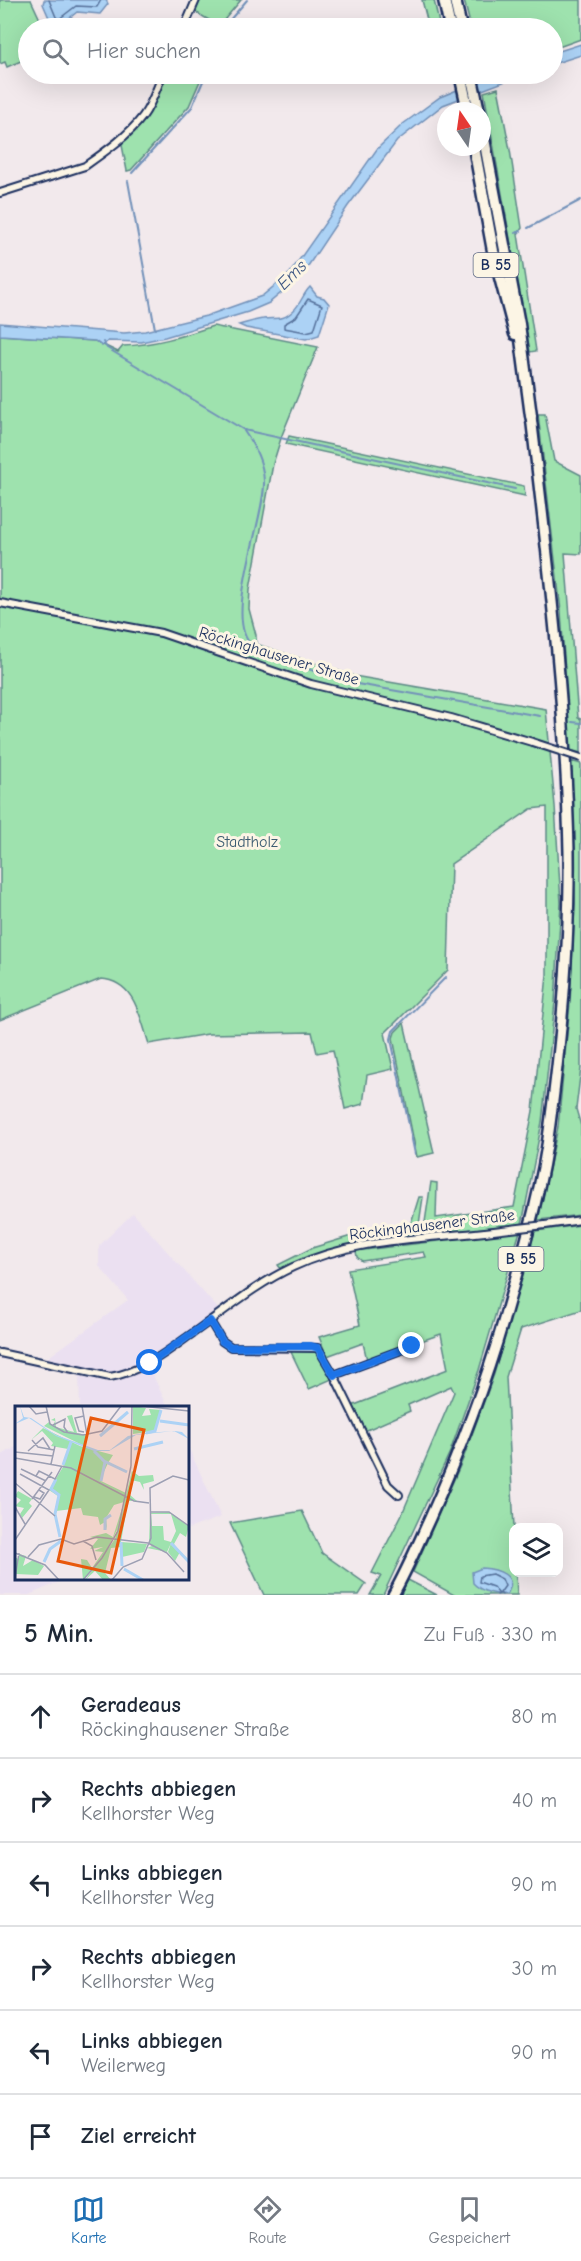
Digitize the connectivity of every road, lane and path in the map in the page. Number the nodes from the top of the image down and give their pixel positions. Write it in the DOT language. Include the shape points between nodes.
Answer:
graph roads {
  1 [pos="196,0"];
  2 [pos="444,0"];
  3 [pos="455,0"];
  4 [pos="188,18"];
  5 [pos="448,18"];
  6 [pos="459,18"];
  7 [pos="158,84"];
  8 [pos="462,84"];
  9 [pos="473,84"];
  10 [pos="466,102"];
  11 [pos="477,102"];
  12 [pos="476,156"];
  13 [pos="487,156"];
  14 [pos="0,193"];
  15 [pos="524,366"];
  16 [pos="531,416"];
  17 [pos="0,603"];
  18 [pos="581,758"];
  19 [pos="581,1220"];
  20 [pos="210,1321"];
  21 [pos="412,1346"];
  22 [pos="0,1353"];
  23 [pos="334,1375"];
  24 [pos="399,1495"];
  25 [pos="393,1595"];
  1 -- 4 [label="street"];
  2 -- 5 [label="highway"];
  3 -- 6 [label="highway"];
  7 -- 14 [label="street" via="142,116 85,166"];
  8 -- 10 [label="highway"];
  9 -- 11 [label="highway"];
  12 -- 15 [label="highway, B 55" via="493,251"];
  13 -- 15 [label="highway, B 55"];
  15 -- 16 [label="highway, B 55"];
  16 -- 25 [label="main road, B 55" via="554,611 569,851 564,1002 550,1127 529,1232 489,1371 457,1457"];
  17 -- 18 [label="street, Röckinghausener Straße, bridge" via="161,633 312,684 452,718"];
  19 -- 20 [label="street, Röckinghausener Straße, bridge" via="368,1244 314,1258 272,1278"];
  20 -- 22 [label="street, Röckinghausener Straße" via="150,1363 121,1376 110,1377"];
  20 -- 23 [label="street" via="222,1341 231,1347 318,1348"];
  21 -- 23 [label="street"];
  23 -- 24 [label="street" via="388,1485"];
}
